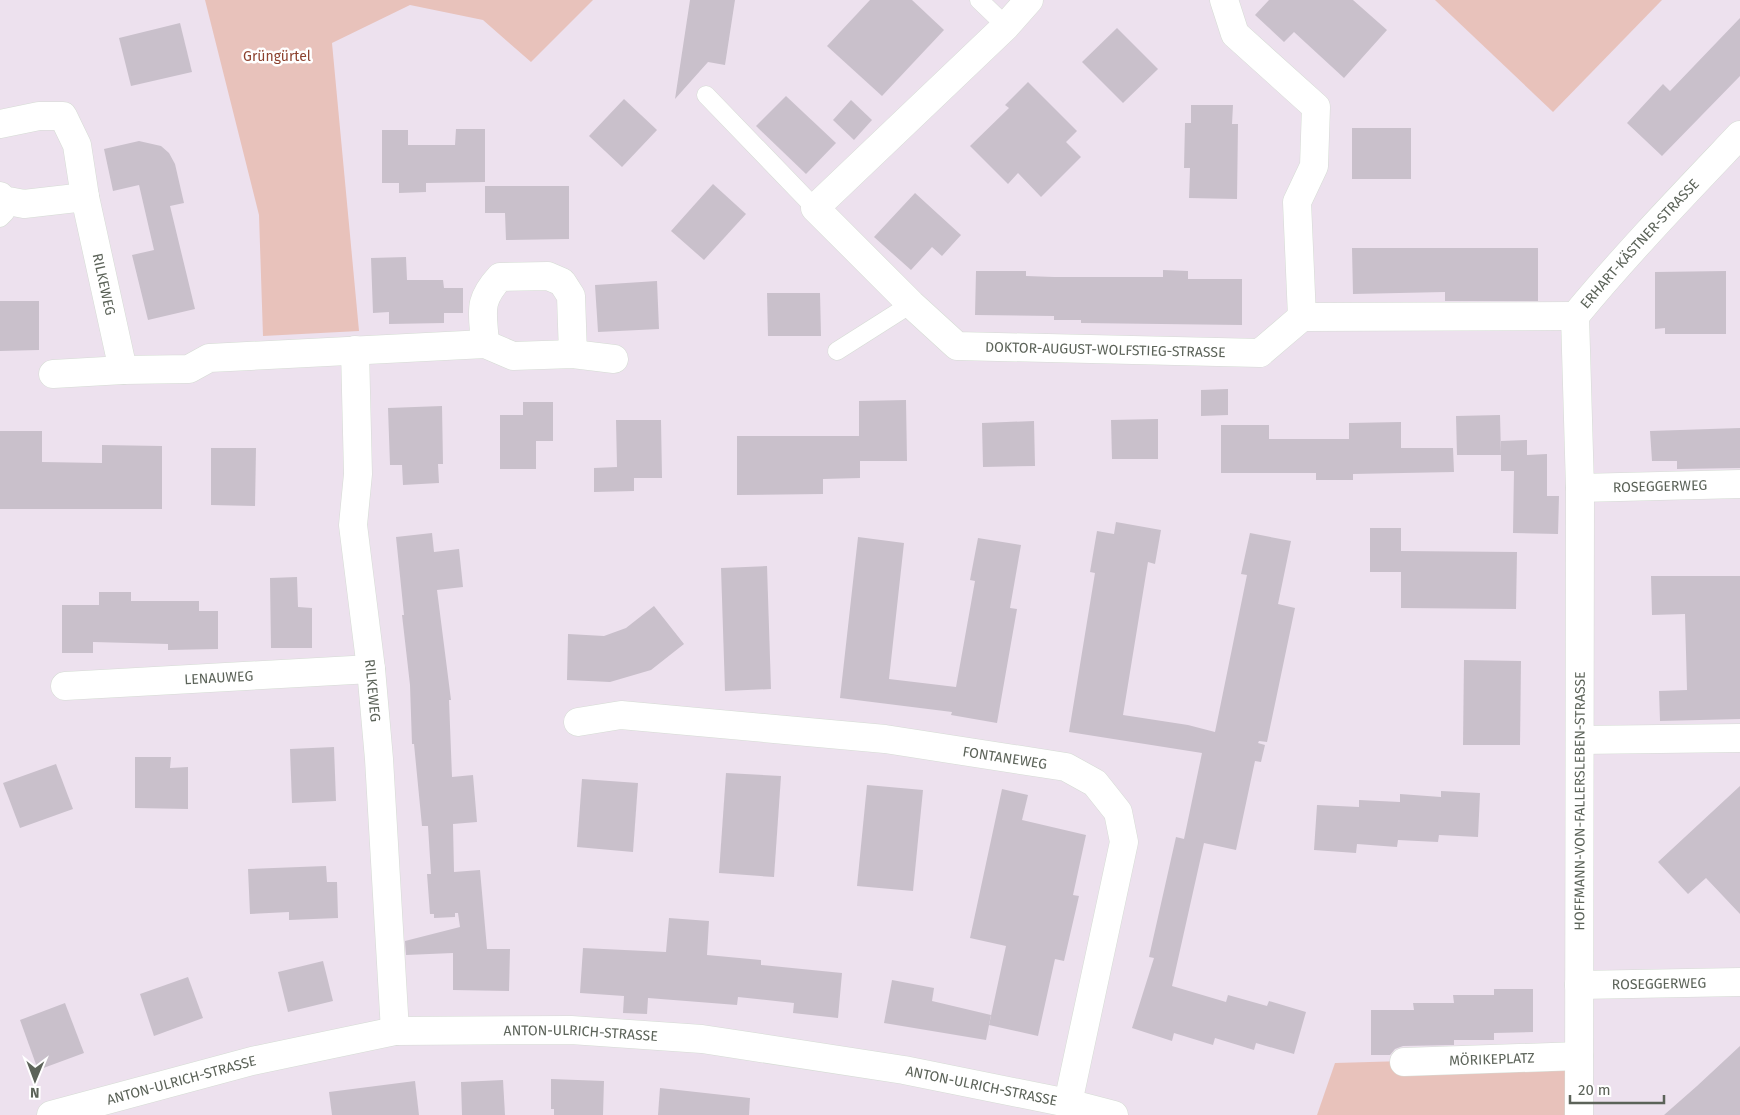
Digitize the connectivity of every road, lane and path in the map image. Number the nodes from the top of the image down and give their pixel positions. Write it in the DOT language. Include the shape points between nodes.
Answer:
graph roads {
  1 [pos="979,0"];
  2 [pos="1029,0"];
  3 [pos="1224,0"];
  4 [pos="1006,26"];
  5 [pos="706,95"];
  6 [pos="0,124"];
  7 [pos="1740,135"];
  8 [pos="85,197"];
  9 [pos="4,205"];
  10 [pos="814,208"];
  11 [pos="911,304"];
  12 [pos="1575,316"];
  13 [pos="1302,317"];
  14 [pos="485,344"];
  15 [pos="355,350"];
  16 [pos="837,351"];
  17 [pos="573,354"];
  18 [pos="614,359"];
  19 [pos="123,370"];
  20 [pos="53,374"];
  21 [pos="1740,484"];
  22 [pos="1580,488"];
  23 [pos="371,669"];
  24 [pos="66,686"];
  25 [pos="578,722"];
  26 [pos="1740,738"];
  27 [pos="1580,740"];
  28 [pos="1740,982"];
  29 [pos="1579,985"];
  30 [pos="395,1031"];
  31 [pos="1579,1056"];
  32 [pos="1404,1062"];
  33 [pos="1068,1103"];
  34 [pos="51,1115"];
  35 [pos="1114,1115"];
  36 [pos="1579,1115"];
  1 -- 4 [label="lane"];
  2 -- 4 [label="street"];
  3 -- 13 [label="street" via="1235,34 1316,107 1314,166 1297,202"];
  4 -- 10 [label="street"];
  5 -- 10 [label="lane, DOKTOR-AUGUST-WOLFSTIEG-STRASSE"];
  6 -- 8 [label="street, RILKEWEG" via="39,116 62,116 78,145"];
  7 -- 12 [label="street, ERHART-KÄSTNER-STRASSE" via="1646,234"];
  8 -- 9 [label="street"];
  8 -- 19 [label="street, RILKEWEG"];
  10 -- 11 [label="street, DOKTOR-AUGUST-WOLFSTIEG-STRASSE"];
  11 -- 13 [label="street, DOKTOR-AUGUST-WOLFSTIEG-STRASSE" via="957,346 1260,353"];
  11 -- 16 [label="lane"];
  12 -- 13 [label="street"];
  12 -- 22 [label="street, ERHART-KÄSTNER-STRASSE"];
  14 -- 15 [label="street"];
  14 -- 17 [label="street" via="513,356"];
  14 -- 17 [label="street" via="482,306 488,290 500,277 548,276 562,282 571,296"];
  15 -- 19 [label="street" via="210,358 189,369"];
  15 -- 23 [label="street, RILKEWEG" via="358,474 353,525"];
  17 -- 18 [label="street"];
  19 -- 20 [label="street"];
  21 -- 22 [label="street, ROSEGGERWEG"];
  22 -- 27 [label="street, HOFFMANN-VON-FALLERSLEBEN-STRASSE"];
  23 -- 24 [label="street, LENAUWEG"];
  23 -- 30 [label="street, RILKEWEG"];
  25 -- 33 [label="street, FONTANEWEG" via="621,715 885,739 1066,766 1095,783 1118,812 1124,842"];
  26 -- 27 [label="street"];
  27 -- 29 [label="street, HOFFMANN-VON-FALLERSLEBEN-STRASSE"];
  28 -- 29 [label="street, ROSEGGERWEG"];
  29 -- 31 [label="street, HOFFMANN-VON-FALLERSLEBEN-STRASSE"];
  30 -- 33 [label="street, ANTON-ULRICH-STRASSE" via="571,1030 702,1039 904,1070"];
  30 -- 34 [label="street, ANTON-ULRICH-STRASSE" via="252,1061"];
  31 -- 32 [label="street, MÖRIKEPLATZ"];
  31 -- 36 [label="street, HOFFMANN-VON-FALLERSLEBEN-STRASSE"];
  33 -- 35 [label="street, ANTON-ULRICH-STRASSE"];
}
